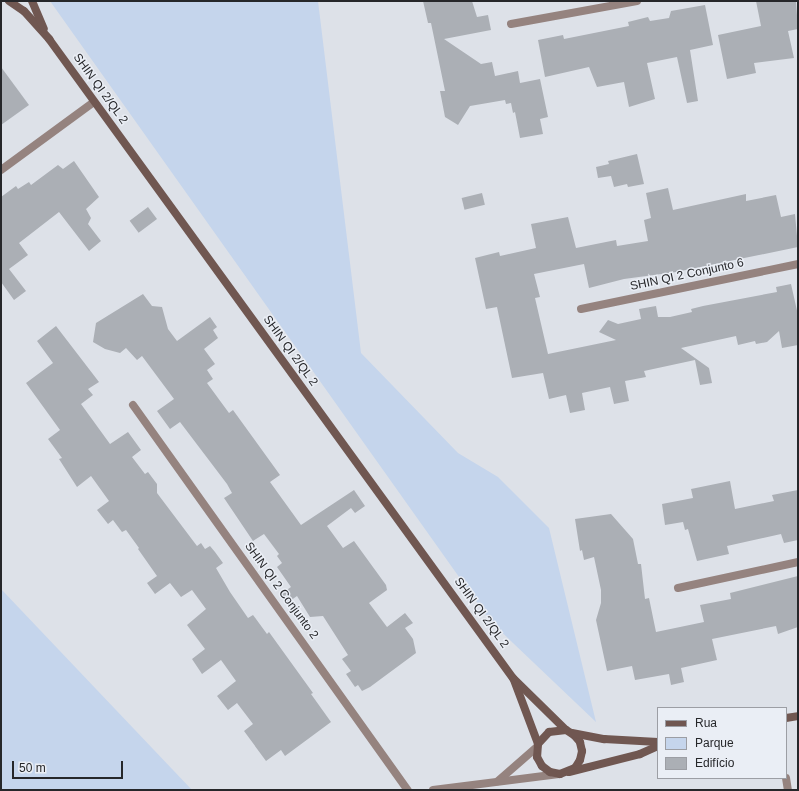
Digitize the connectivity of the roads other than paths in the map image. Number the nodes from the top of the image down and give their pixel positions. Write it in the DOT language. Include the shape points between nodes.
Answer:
graph roads {
  1 [pos="9,1"];
  2 [pos="32,1"];
  3 [pos="637,1"];
  4 [pos="511,24"];
  5 [pos="49,39"];
  6 [pos="94,102"];
  7 [pos="1,170"];
  8 [pos="798,264"];
  9 [pos="581,309"];
  10 [pos="134,405"];
  11 [pos="798,562"];
  12 [pos="678,588"];
  13 [pos="513,678"];
  14 [pos="798,716"];
  15 [pos="787,718"];
  16 [pos="568,731"];
  17 [pos="657,742"];
  18 [pos="538,745"];
  19 [pos="657,746"];
  20 [pos="563,774"];
  21 [pos="786,779"];
  22 [pos="498,780"];
  23 [pos="475,787"];
  24 [pos="408,790"];
  25 [pos="433,790"];
  26 [pos="788,790"];
  1 -- 5 [label="street, SHIN QI 2/QL 2" via="24,11"];
  2 -- 5 [label="street, SHIN QI 2/QL 2"];
  3 -- 4 [label="street"];
  5 -- 6 [label="street, SHIN QI 2/QL 2"];
  6 -- 7 [label="street"];
  6 -- 13 [label="street, SHIN QI 2/QL 2"];
  8 -- 9 [label="street, SHIN QI 2 Conjunto 6"];
  10 -- 24 [label="street, SHIN QI 2 Conjunto 2"];
  11 -- 12 [label="street"];
  13 -- 16 [label="street, SHIN QI 2/QL 2"];
  13 -- 18 [label="street, SHIN QI 2/QL 2"];
  14 -- 15 [label="street"];
  16 -- 17 [label="street" via="604,739"];
  16 -- 18 [label="street" via="549,732"];
  16 -- 20 [label="street" via="580,742 582,751 577,764"];
  18 -- 20 [label="street" via="537,757 542,766 550,772"];
  18 -- 22 [label="street"];
  19 -- 20 [label="street" via="614,762"];
  20 -- 22 [label="street"];
  21 -- 26 [label="street"];
  22 -- 23 [label="street"];
  23 -- 25 [label="street"];
}
